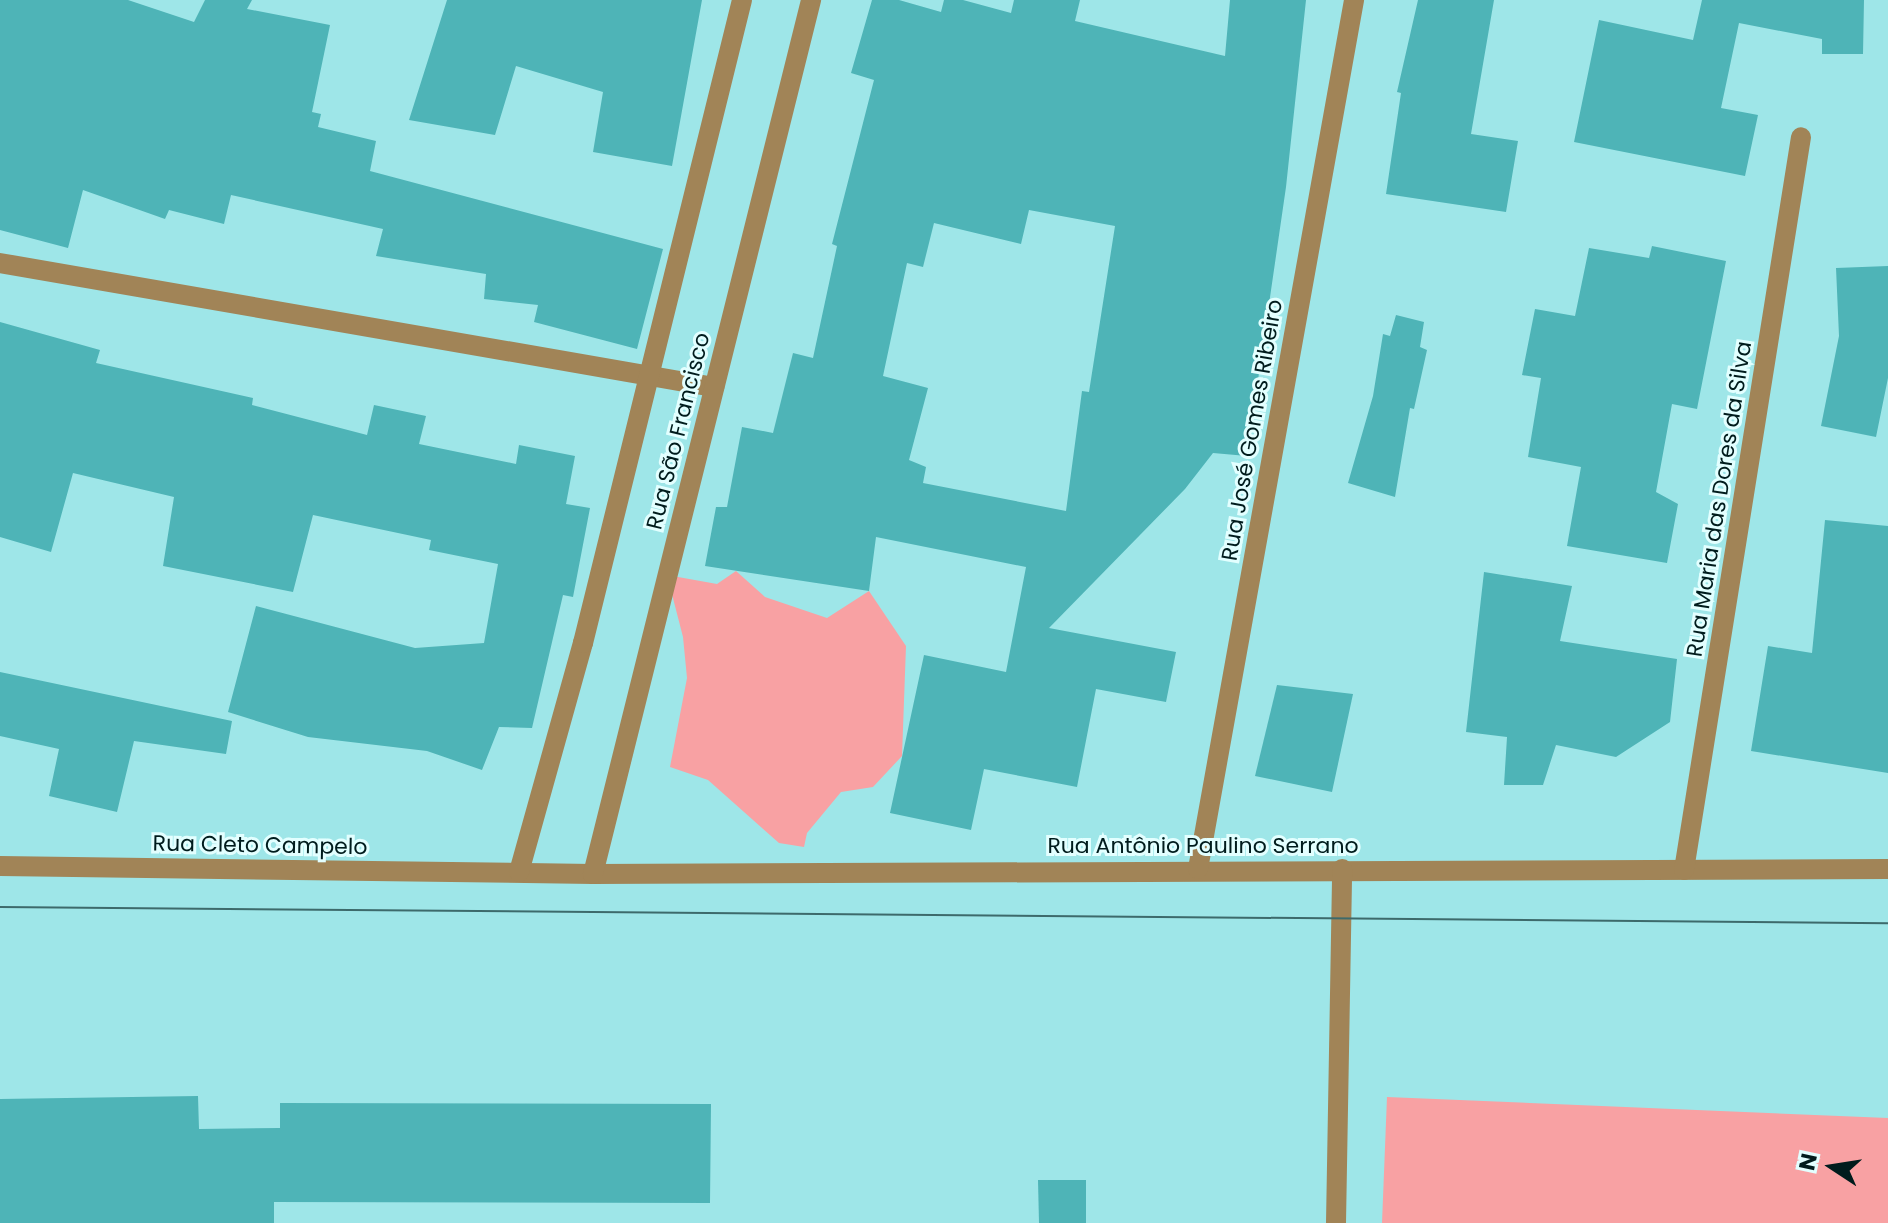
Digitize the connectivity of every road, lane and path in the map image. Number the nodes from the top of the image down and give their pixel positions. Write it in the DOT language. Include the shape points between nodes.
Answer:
graph roads {
  1 [pos="742,0"];
  2 [pos="811,0"];
  3 [pos="1354,0"];
  4 [pos="1801,137"];
  5 [pos="0,263"];
  6 [pos="651,376"];
  7 [pos="714,387"];
  8 [pos="0,866"];
  9 [pos="1198,869"];
  10 [pos="1342,869"];
  11 [pos="1888,869"];
  12 [pos="1684,870"];
  13 [pos="519,872"];
  14 [pos="593,874"];
  15 [pos="1336,1223"];
  1 -- 6 [label="street, Rua São Francisco"];
  2 -- 7 [label="street, Rua São Francisco"];
  3 -- 9 [label="street, Rua José Gomes Ribeiro"];
  4 -- 12 [label="street, Rua Maria das Dores da Silva"];
  5 -- 6 [label="street"];
  6 -- 7 [label="street"];
  6 -- 13 [label="street, Rua São Francisco"];
  7 -- 14 [label="street, Rua São Francisco"];
  8 -- 13 [label="street, Rua Cleto Campelo"];
  9 -- 10 [label="street, Rua Antônio Paulino Serrano"];
  9 -- 14 [label="street, Rua Antônio Paulino Serrano"];
  10 -- 12 [label="street, Rua Antônio Paulino Serrano"];
  10 -- 15 [label="street"];
  11 -- 12 [label="street, Rua Antônio Paulino Serrano"];
  13 -- 14 [label="street, Rua Antônio Paulino Serrano"];
}
